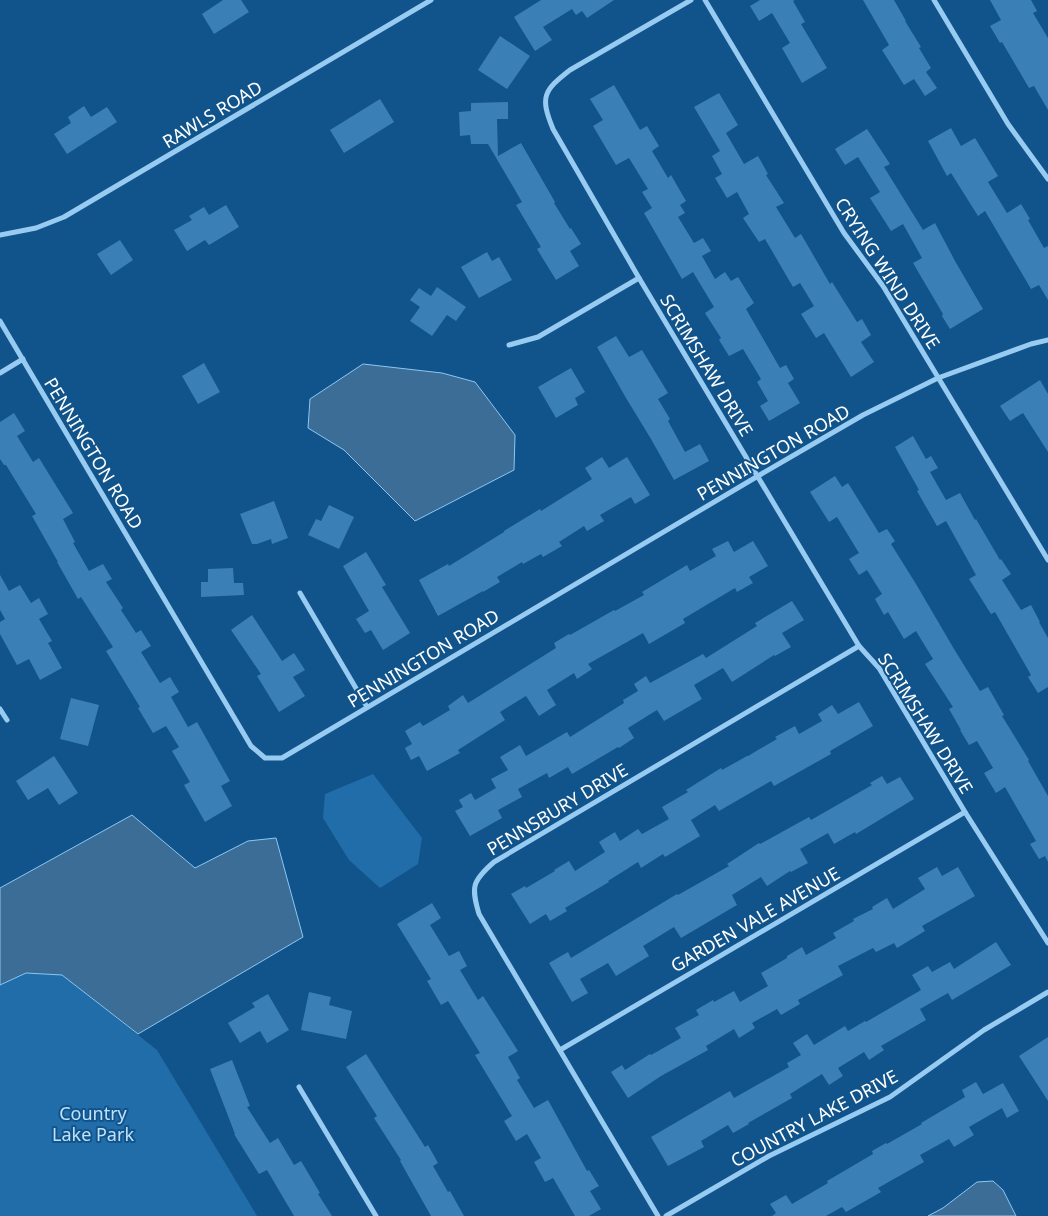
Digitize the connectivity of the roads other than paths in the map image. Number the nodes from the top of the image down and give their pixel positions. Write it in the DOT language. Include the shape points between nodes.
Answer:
graph roads {
  1 [pos="431,0"];
  2 [pos="691,0"];
  3 [pos="705,0"];
  4 [pos="934,0"];
  5 [pos="1048,179"];
  6 [pos="0,235"];
  7 [pos="639,278"];
  8 [pos="0,321"];
  9 [pos="1048,340"];
  10 [pos="509,345"];
  11 [pos="23,359"];
  12 [pos="0,373"];
  13 [pos="938,378"];
  14 [pos="758,476"];
  15 [pos="1048,560"];
  16 [pos="300,593"];
  17 [pos="859,646"];
  18 [pos="367,707"];
  19 [pos="0,709"];
  20 [pos="7,720"];
  21 [pos="965,812"];
  22 [pos="1048,943"];
  23 [pos="1048,992"];
  24 [pos="560,1050"];
  25 [pos="299,1087"];
  26 [pos="376,1216"];
  27 [pos="658,1216"];
  28 [pos="666,1216"];
  1 -- 6 [label="street, RAWLS ROAD" via="64,217 36,228"];
  2 -- 7 [label="street, SCRIMSHAW DRIVE" via="570,70 555,81 546,94 545,111 552,129"];
  3 -- 13 [label="street, CRYING WIND DRIVE" via="844,233 883,286"];
  4 -- 5 [label="street" via="1008,124"];
  7 -- 10 [label="street" via="538,338"];
  7 -- 14 [label="street, SCRIMSHAW DRIVE"];
  8 -- 11 [label="street, PENNINGTON ROAD"];
  9 -- 13 [label="street, PENNINGTON ROAD"];
  11 -- 12 [label="street"];
  11 -- 18 [label="street, PENNINGTON ROAD" via="251,746 265,758 282,758"];
  13 -- 14 [label="street, PENNINGTON ROAD" via="863,415"];
  13 -- 15 [label="street, CRYING WIND DRIVE"];
  14 -- 17 [label="street, SCRIMSHAW DRIVE"];
  14 -- 18 [label="street, PENNINGTON ROAD"];
  16 -- 18 [label="street"];
  17 -- 21 [label="street, SCRIMSHAW DRIVE" via="879,668"];
  17 -- 24 [label="street, PENNSBURY DRIVE" via="494,862 476,880 474,898 479,914"];
  19 -- 20 [label="street"];
  21 -- 22 [label="street, SCRIMSHAW DRIVE"];
  21 -- 24 [label="street, GARDEN VALE AVENUE"];
  23 -- 28 [label="street, COUNTRY LAKE DRIVE" via="984,1030 890,1097 769,1156"];
  24 -- 27 [label="street, PENNSBURY DRIVE"];
  25 -- 26 [label="street"];
}
